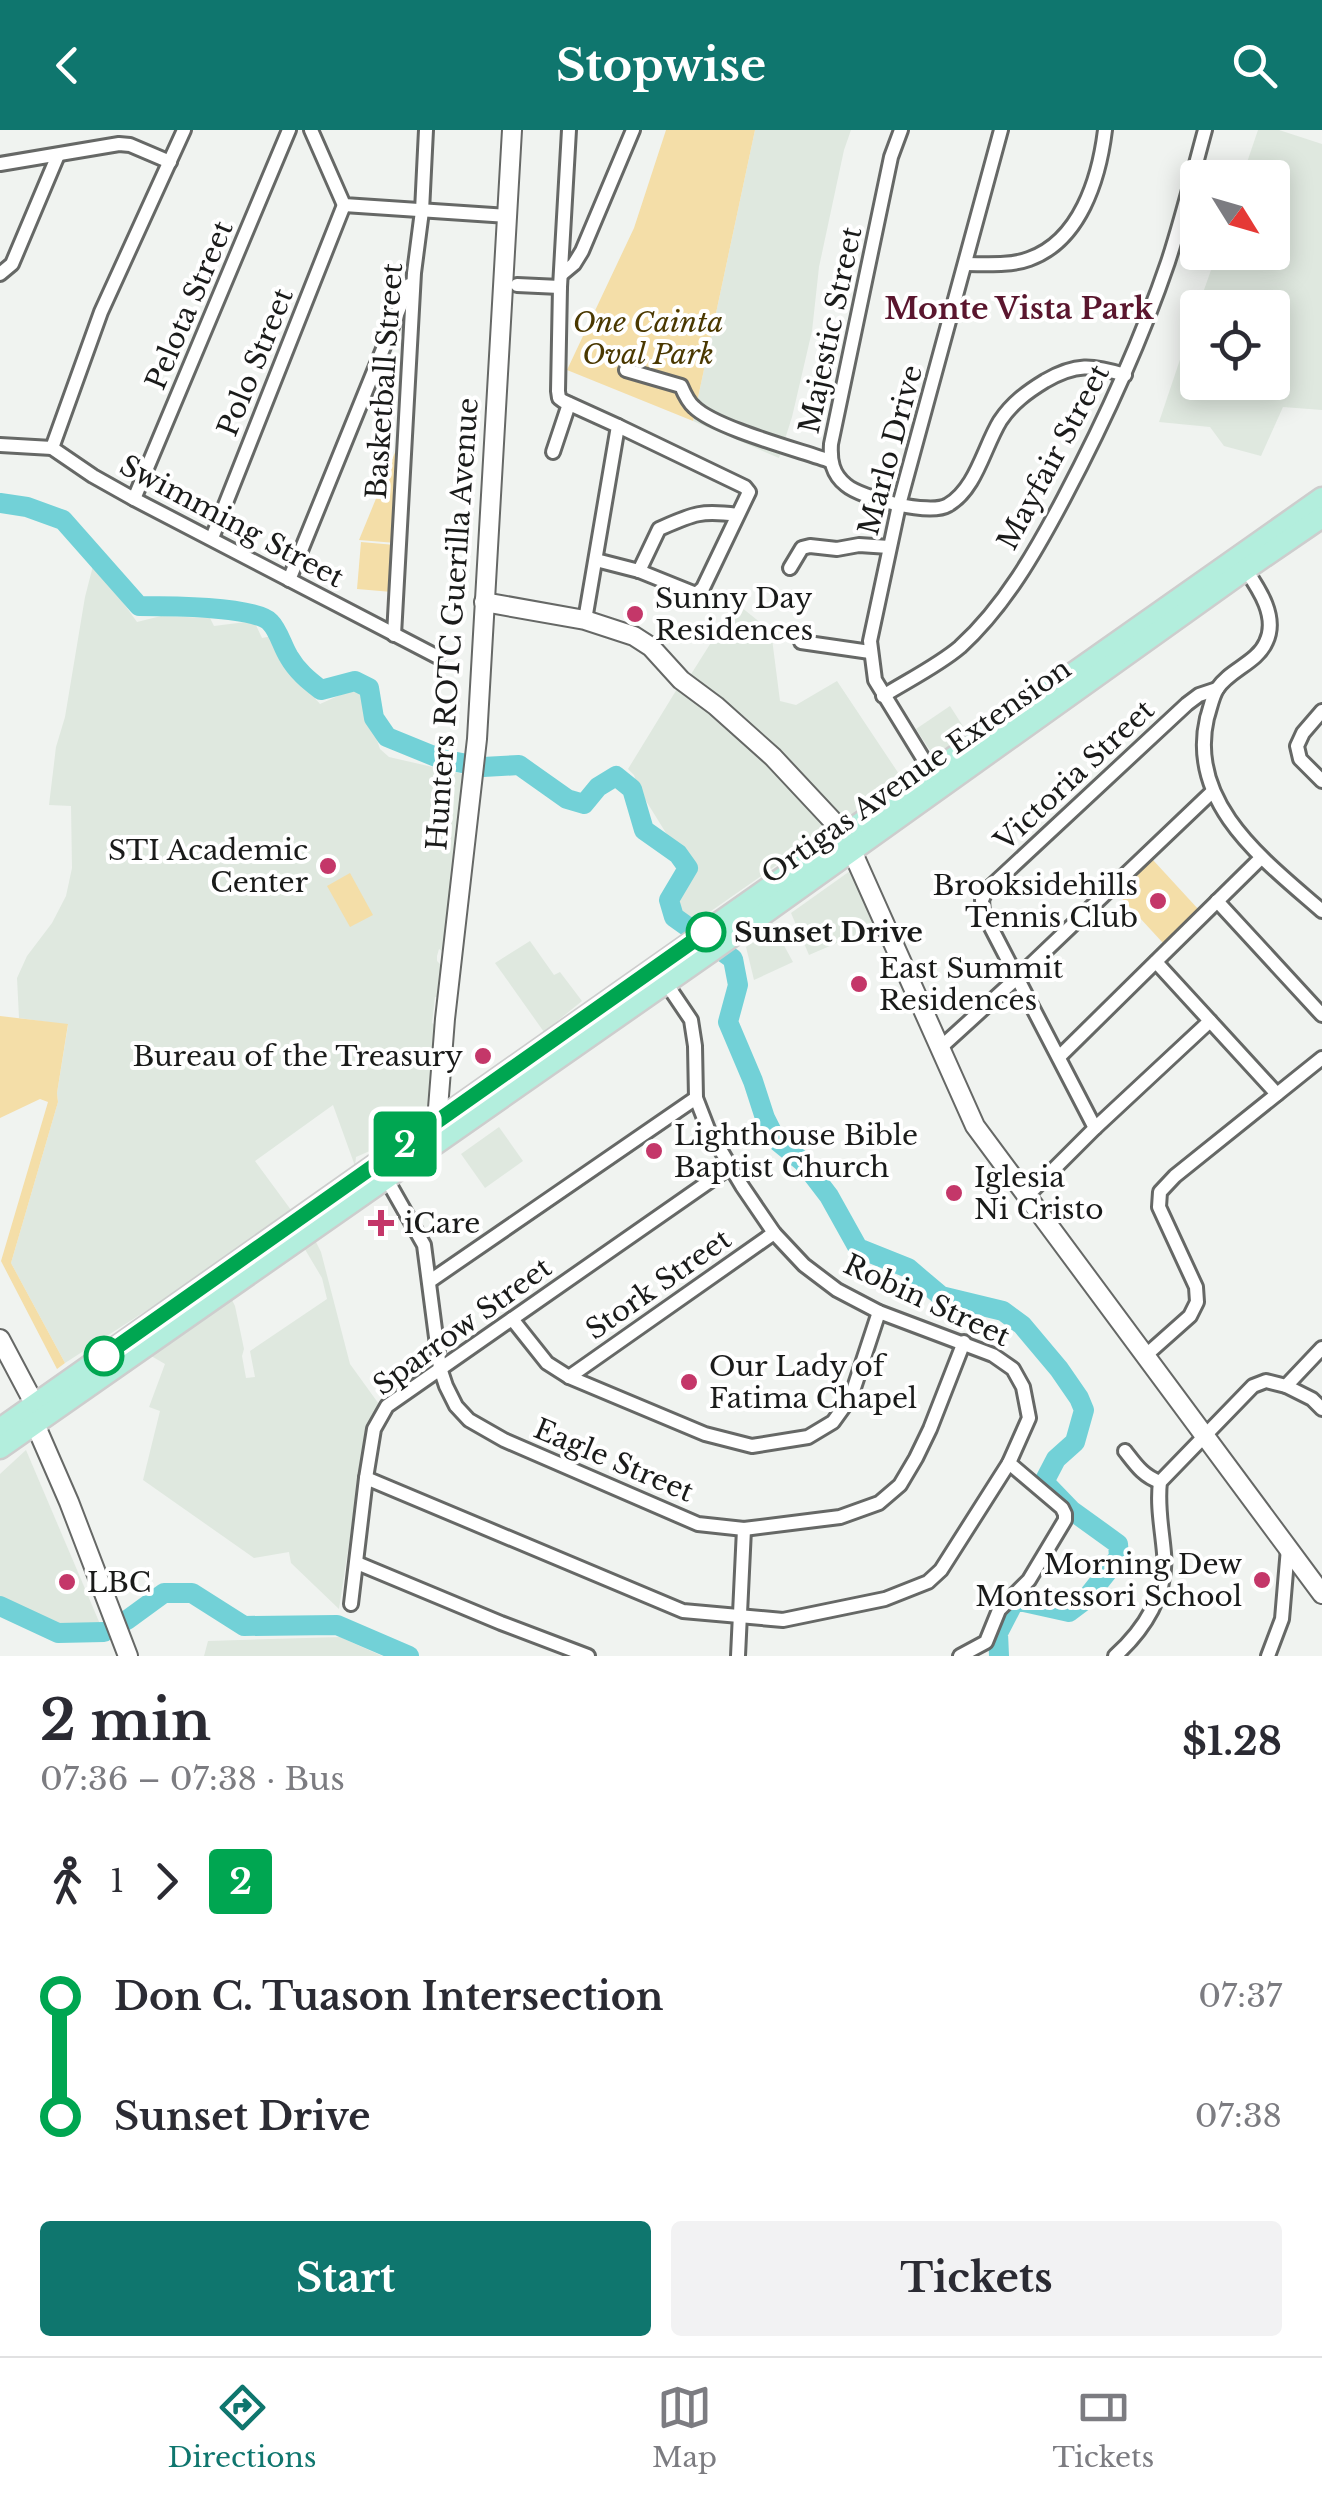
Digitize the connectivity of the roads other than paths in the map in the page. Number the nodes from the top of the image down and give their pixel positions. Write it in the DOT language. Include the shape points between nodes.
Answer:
graph roads {
  1 [pos="184,130"];
  2 [pos="289,130"];
  3 [pos="312,130"];
  4 [pos="426,130"];
  5 [pos="512,130"];
  6 [pos="569,130"];
  7 [pos="633,130"];
  8 [pos="901,130"];
  9 [pos="1001,130"];
  10 [pos="1106,130"];
  11 [pos="1205,130"];
  12 [pos="58,155"];
  13 [pos="170,162"];
  14 [pos="0,164"];
  15 [pos="344,205"];
  16 [pos="422,211"];
  17 [pos="508,216"];
  18 [pos="563,249"];
  19 [pos="582,251"];
  20 [pos="966,264"];
  21 [pos="414,273"];
  22 [pos="0,274"];
  23 [pos="561,280"];
  24 [pos="517,285"];
  25 [pos="626,370"];
  26 [pos="1125,375"];
  27 [pos="569,404"];
  28 [pos="618,426"];
  29 [pos="0,445"];
  30 [pos="52,448"];
  31 [pos="554,452"];
  32 [pos="830,461"];
  33 [pos="1322,498"];
  34 [pos="134,500"];
  35 [pos="899,504"];
  36 [pos="737,515"];
  37 [pos="1322,517"];
  38 [pos="212,538"];
  39 [pos="889,547"];
  40 [pos="596,560"];
  41 [pos="1242,563"];
  42 [pos="790,568"];
  43 [pos="639,571"];
  44 [pos="289,580"];
  45 [pos="484,602"];
  46 [pos="585,620"];
  47 [pos="394,635"];
  48 [pos="801,642"];
  49 [pos="870,652"];
  50 [pos="438,657"];
  51 [pos="1217,689"];
  52 [pos="884,696"];
  53 [pos="1045,703"];
  54 [pos="1322,711"];
  55 [pos="932,772"];
  56 [pos="1322,781"];
  57 [pos="1212,792"];
  58 [pos="848,842"];
  59 [pos="1261,858"];
  60 [pos="1217,901"];
  61 [pos="1322,911"];
  62 [pos="1156,962"];
  63 [pos="660,975"];
  64 [pos="1018,977"];
  65 [pos="1322,1014"];
  66 [pos="1210,1021"];
  67 [pos="940,1048"];
  68 [pos="1059,1057"];
  69 [pos="1322,1058"];
  70 [pos="1277,1094"];
  71 [pos="696,1098"];
  72 [pos="437,1121"];
  73 [pos="1096,1128"];
  74 [pos="730,1167"];
  75 [pos="386,1178"];
  76 [pos="1027,1196"];
  77 [pos="774,1233"];
  78 [pos="430,1280"];
  79 [pos="879,1312"];
  80 [pos="512,1319"];
  81 [pos="0,1339"];
  82 [pos="964,1342"];
  83 [pos="1322,1348"];
  84 [pos="1146,1356"];
  85 [pos="440,1368"];
  86 [pos="569,1377"];
  87 [pos="1286,1386"];
  88 [pos="1322,1409"];
  89 [pos="35,1414"];
  90 [pos="0,1429"];
  91 [pos="1206,1437"];
  92 [pos="0,1448"];
  93 [pos="1125,1451"];
  94 [pos="1009,1464"];
  95 [pos="366,1478"];
  96 [pos="1160,1482"];
  97 [pos="744,1530"];
  98 [pos="1288,1548"];
  99 [pos="357,1563"];
  100 [pos="1322,1594"];
  101 [pos="351,1604"];
  102 [pos="740,1617"];
  103 [pos="128,1656"];
  104 [pos="588,1656"];
  105 [pos="738,1656"];
  106 [pos="960,1656"];
  107 [pos="1115,1656"];
  108 [pos="1268,1656"];
  1 -- 13 [label="street"];
  2 -- 34 [label="street, Pelota Street"];
  3 -- 15 [label="street"];
  4 -- 16 [label="street, Basketball Street"];
  5 -- 17 [label="street, Hunters ROTC Guerilla Avenue"];
  6 -- 18 [label="street"];
  7 -- 19 [label="street"];
  8 -- 32 [label="street, Majestic Street"];
  9 -- 20 [label="street, Marlo Drive"];
  10 -- 20 [label="street" via="1082,212 1052,248 1026,260"];
  11 -- 26 [label="street, Mayfair Street" via="1168,261"];
  12 -- 13 [label="street" via="119,144"];
  12 -- 14 [label="street"];
  12 -- 22 [label="street" via="12,264"];
  13 -- 30 [label="street" via="101,312"];
  15 -- 16 [label="street"];
  15 -- 38 [label="street, Polo Street"];
  16 -- 17 [label="street"];
  16 -- 21 [label="street, Basketball Street"];
  17 -- 45 [label="street, Hunters ROTC Guerilla Avenue"];
  18 -- 19 [label="street"];
  18 -- 23 [label="street"];
  19 -- 23 [label="street"];
  20 -- 35 [label="street, Marlo Drive"];
  21 -- 44 [label="street"];
  21 -- 47 [label="street, Basketball Street"];
  23 -- 24 [label="street"];
  23 -- 27 [label="street" via="558,391"];
  25 -- 32 [label="street" via="680,386 692,406 727,425"];
  26 -- 35 [label="street, Majestic Street" via="1096,366 1069,369 1021,395 968,484 947,506"];
  26 -- 52 [label="street, Mayfair Street" via="1042,540 1005,596 959,648"];
  27 -- 28 [label="street"];
  27 -- 31 [label="street"];
  28 -- 36 [label="street" via="745,486 748,498"];
  28 -- 40 [label="street"];
  29 -- 30 [label="street"];
  30 -- 34 [label="street, Swimming Street"];
  32 -- 35 [label="street, Majestic Street" via="850,488"];
  33 -- 41 [label="main road, Ortigas Avenue Extension"];
  34 -- 38 [label="street, Swimming Street"];
  35 -- 39 [label="street, Marlo Drive"];
  36 -- 43 [label="street" via="691,515 659,530"];
  36 -- 43 [label="street" via="696,594"];
  37 -- 41 [label="main road, Ortigas Avenue Extension"];
  38 -- 44 [label="street, Swimming Street"];
  39 -- 42 [label="street" via="810,546"];
  39 -- 49 [label="street, Marlo Drive"];
  40 -- 43 [label="street"];
  40 -- 46 [label="street"];
  41 -- 51 [label="street, Victoria Street" via="1268,608 1269,633 1256,655"];
  41 -- 53 [label="main road, Ortigas Avenue Extension"];
  44 -- 47 [label="street, Swimming Street"];
  45 -- 46 [label="street"];
  45 -- 72 [label="street, Hunters ROTC Guerilla Avenue"];
  46 -- 58 [label="street" via="651,647 773,758"];
  47 -- 50 [label="street, Swimming Street"];
  48 -- 49 [label="street"];
  49 -- 52 [label="street, Marlo Drive"];
  51 -- 57 [label="street" via="1204,733"];
  51 -- 64 [label="street, Victoria Street" via="1186,704 986,891 983,912"];
  52 -- 55 [label="street, Marlo Drive"];
  53 -- 55 [label="main road, Ortigas Avenue Extension"];
  53 -- 58 [label="main road, Ortigas Avenue Extension"];
  54 -- 56 [label="street" via="1297,746 1300,759"];
  55 -- 58 [label="main road, Ortigas Avenue Extension"];
  57 -- 59 [label="street"];
  57 -- 64 [label="street"];
  58 -- 63 [label="main road, Ortigas Avenue Extension"];
  58 -- 67 [label="street"];
  59 -- 60 [label="street"];
  59 -- 61 [label="street"];
  60 -- 62 [label="street"];
  60 -- 65 [label="street"];
  62 -- 66 [label="street"];
  62 -- 68 [label="street"];
  63 -- 71 [label="street, Robin Street" via="691,1020"];
  63 -- 72 [label="main road, Ortigas Avenue Extension"];
  63 -- 75 [label="main road, Ortigas Avenue Extension"];
  64 -- 67 [label="street"];
  64 -- 68 [label="street"];
  66 -- 70 [label="street"];
  66 -- 73 [label="street"];
  67 -- 76 [label="street" via="975,1126"];
  68 -- 73 [label="street"];
  69 -- 70 [label="street"];
  70 -- 84 [label="street" via="1160,1192 1159,1207 1197,1302"];
  71 -- 74 [label="street, Robin Street"];
  71 -- 78 [label="street"];
  72 -- 89 [label="main road, Ortigas Avenue Extension"];
  73 -- 76 [label="street"];
  74 -- 77 [label="street, Robin Street"];
  74 -- 80 [label="street, Sparrow Street"];
  75 -- 78 [label="street, Eagle Street" via="424,1245"];
  75 -- 89 [label="main road, Ortigas Avenue Extension"];
  76 -- 84 [label="street"];
  77 -- 79 [label="street, Robin Street" via="837,1290"];
  77 -- 86 [label="street, Stork Street"];
  78 -- 85 [label="street, Eagle Street"];
  79 -- 82 [label="street, Robin Street"];
  79 -- 86 [label="street" via="851,1397 833,1422 808,1437 752,1446 705,1434"];
  80 -- 85 [label="street, Sparrow Street"];
  80 -- 86 [label="street" via="548,1363"];
  81 -- 89 [label="street"];
  82 -- 94 [label="street, Robin Street" via="1013,1368 1023,1387 1028,1418"];
  82 -- 97 [label="street, Eagle Street" via="916,1458 879,1503 840,1517"];
  83 -- 87 [label="street"];
  84 -- 91 [label="street"];
  85 -- 95 [label="street, Sparrow Street" via="380,1416"];
  85 -- 97 [label="street, Eagle Street" via="468,1420 504,1440 698,1524"];
  87 -- 88 [label="street"];
  87 -- 91 [label="street" via="1253,1386"];
  89 -- 90 [label="main road, Ortigas Avenue Extension"];
  89 -- 92 [label="main road, Ortigas Avenue Extension"];
  89 -- 103 [label="street"];
  91 -- 96 [label="street"];
  91 -- 98 [label="street"];
  93 -- 96 [label="street" via="1140,1472"];
  94 -- 102 [label="street, Robin Street" via="928,1582 885,1599 783,1620"];
  94 -- 106 [label="street" via="1062,1508 1065,1520 1029,1580 1000,1610 986,1642"];
  95 -- 99 [label="street, Sparrow Street"];
  95 -- 102 [label="street, Robin Street" via="683,1611"];
  96 -- 107 [label="street" via="1164,1575 1146,1622"];
  97 -- 102 [label="street"];
  98 -- 100 [label="street"];
  98 -- 108 [label="street" via="1282,1619"];
  99 -- 101 [label="street, Sparrow Street"];
  99 -- 104 [label="street"];
  102 -- 105 [label="street"];
}
